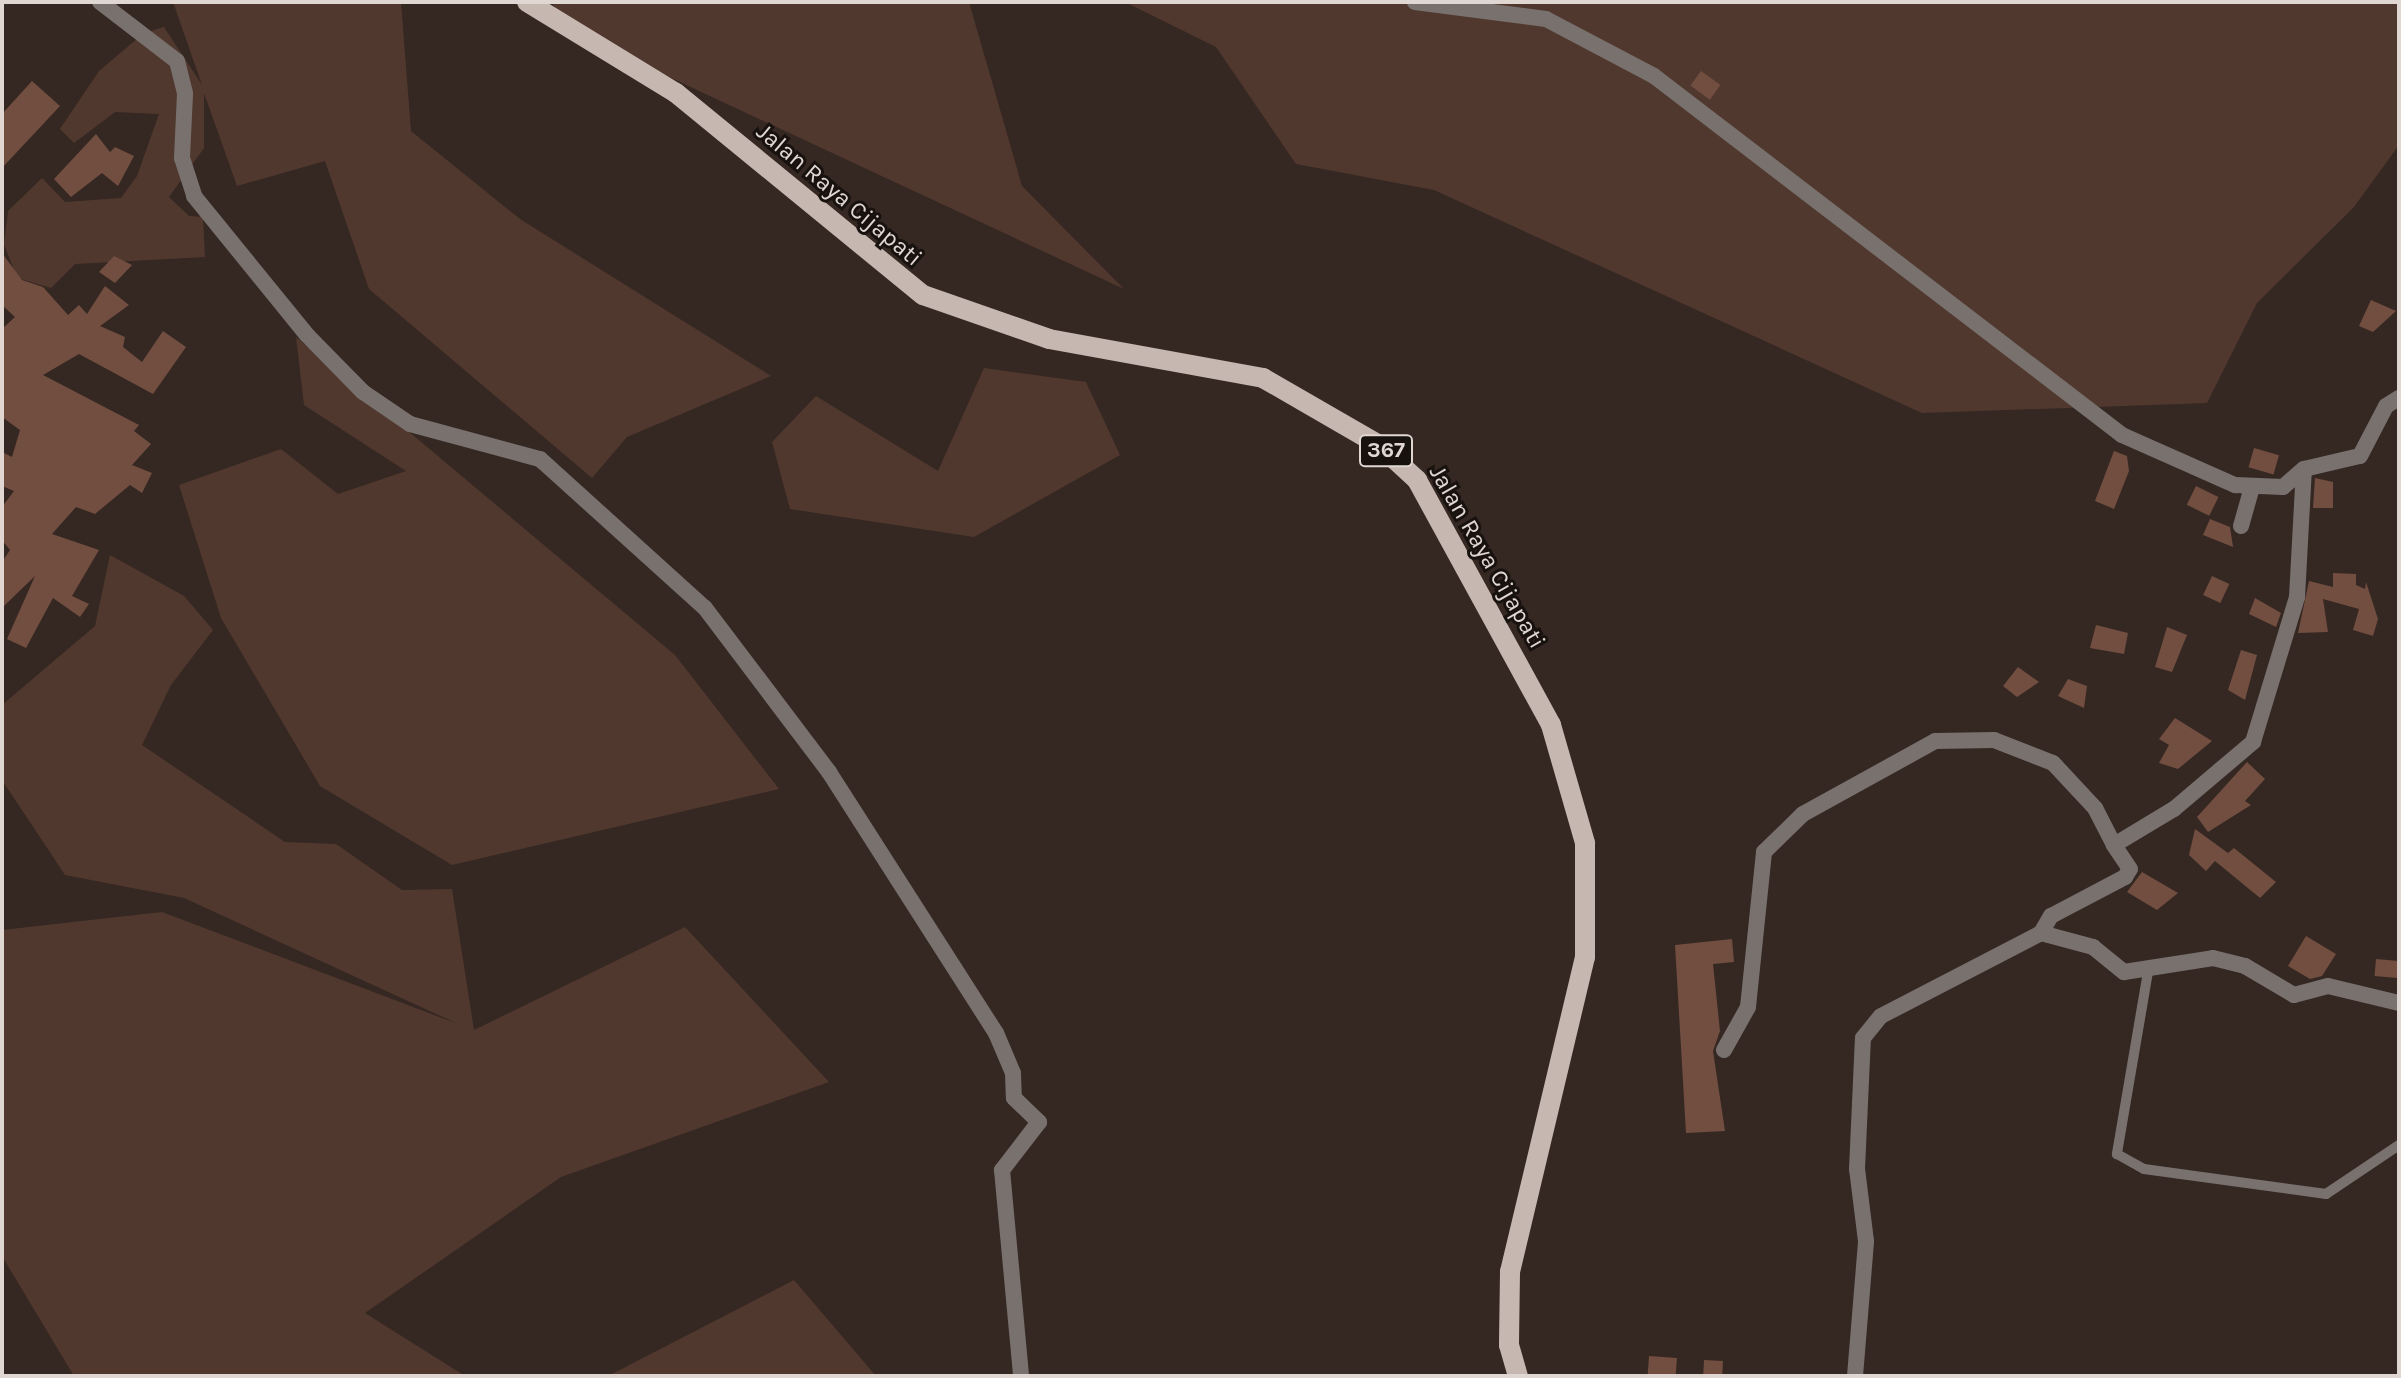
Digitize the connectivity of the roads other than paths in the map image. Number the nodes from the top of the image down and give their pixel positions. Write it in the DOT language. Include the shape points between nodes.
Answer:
graph roads {
  1 [pos="100,2"];
  2 [pos="527,2"];
  3 [pos="1415,2"];
  4 [pos="2398,401"];
  5 [pos="2304,469"];
  6 [pos="2252,487"];
  7 [pos="2241,526"];
  8 [pos="2114,845"];
  9 [pos="2041,933"];
  10 [pos="2149,965"];
  11 [pos="2399,1003"];
  12 [pos="1724,1050"];
  13 [pos="2399,1145"];
  14 [pos="1021,1376"];
  15 [pos="1518,1376"];
  16 [pos="1855,1376"];
  1 -- 14 [label="street" via="177,61 185,94 182,158 194,196 307,335 363,392 410,424 540,459 705,608 829,772 996,1033 1013,1073 1014,1098 1039,1122 1002,1170"];
  2 -- 15 [label="main road, Jalan Raya Cijapati / 367" via="676,93 923,295 1049,339 1263,378 1379,445 1417,480 1551,725 1585,843 1585,957 1508,1282 1509,1345"];
  3 -- 6 [label="street" via="1546,19 1654,76 2122,435"];
  4 -- 5 [label="street" via="2386,406 2360,456"];
  5 -- 6 [label="street" via="2283,487"];
  5 -- 8 [label="street" via="2297,597 2257,735 2174,809"];
  6 -- 7 [label="street"];
  8 -- 9 [label="street" via="2128,873 2051,916"];
  8 -- 12 [label="street" via="2095,808 2053,763 1994,740 1935,741 1803,814 1764,852 1748,1007"];
  9 -- 10 [label="street" via="2093,947 2124,972"];
  9 -- 16 [label="street" via="1881,1016 1863,1038 1857,1169 1866,1241"];
  10 -- 11 [label="street" via="2213,958 2245,966 2294,995 2328,986"];
  10 -- 13 [label="lane" via="2117,1154 2144,1169 2326,1194"];
}
